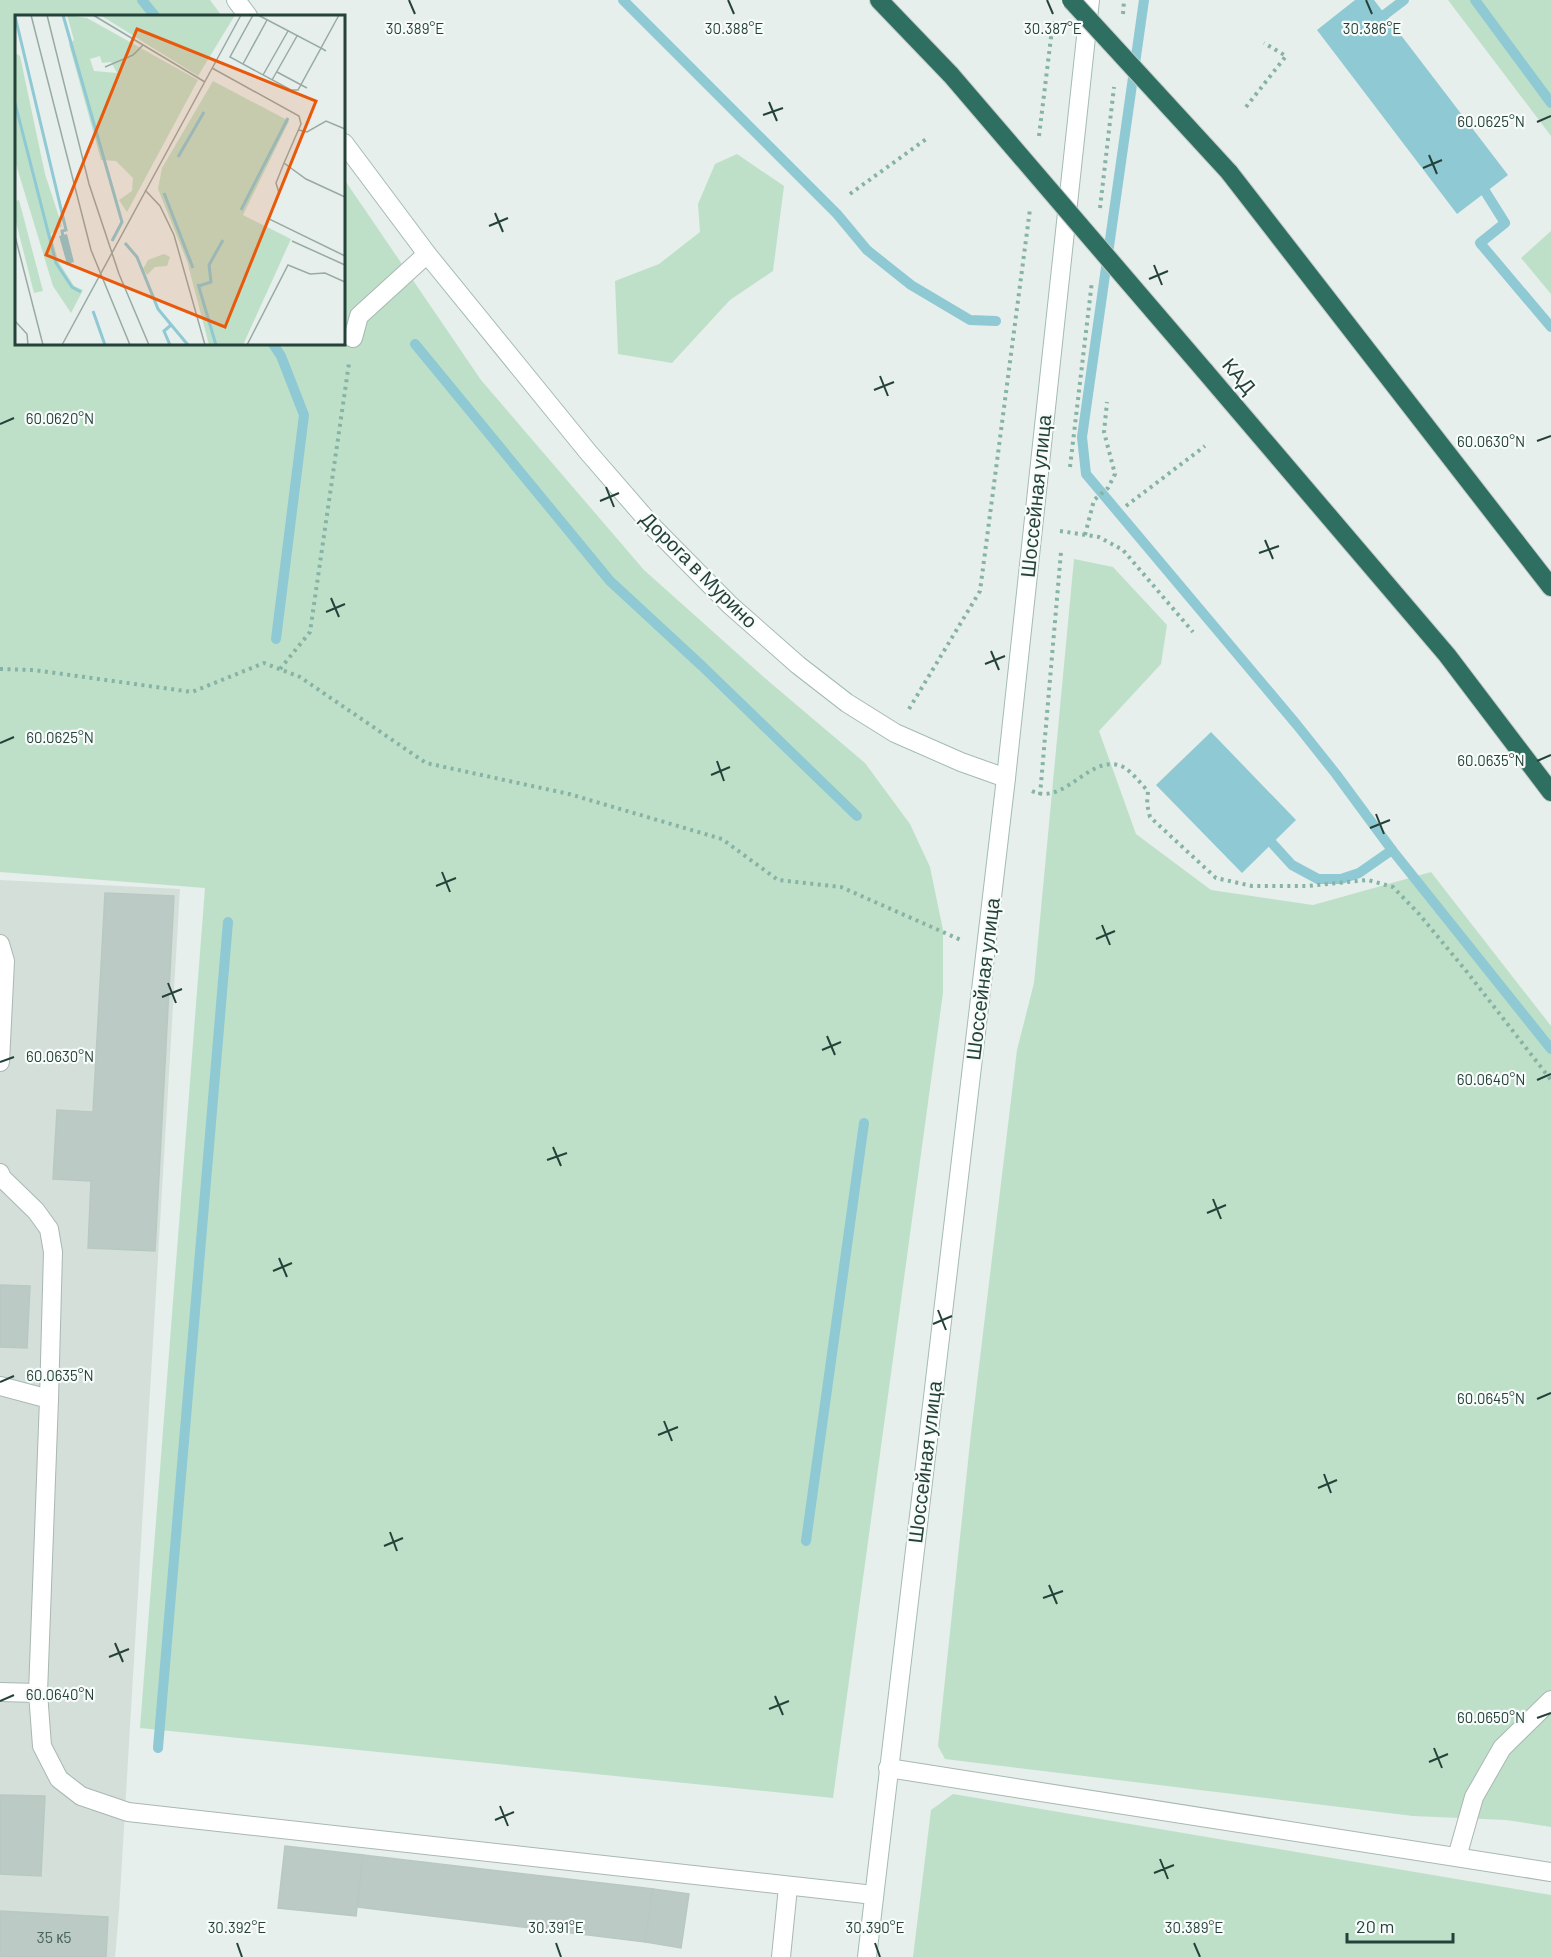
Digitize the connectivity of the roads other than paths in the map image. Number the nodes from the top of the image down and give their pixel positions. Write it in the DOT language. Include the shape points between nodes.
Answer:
graph roads {
  1 [pos="236,0"];
  2 [pos="879,0"];
  3 [pos="1071,0"];
  4 [pos="1089,0"];
  5 [pos="247,15"];
  6 [pos="345,144"];
  7 [pos="427,254"];
  8 [pos="353,338"];
  9 [pos="1551,587"];
  10 [pos="1006,778"];
  11 [pos="1551,792"];
  12 [pos="0,944"];
  13 [pos="0,1062"];
  14 [pos="0,1173"];
  15 [pos="0,1386"];
  16 [pos="49,1399"];
  17 [pos="0,1692"];
  18 [pos="38,1693"];
  19 [pos="1551,1700"];
  20 [pos="888,1768"];
  21 [pos="1456,1857"];
  22 [pos="1551,1872"];
  23 [pos="789,1887"];
  24 [pos="874,1895"];
  25 [pos="781,1957"];
  26 [pos="867,1957"];
  1 -- 5 [label="main road"];
  2 -- 11 [label="highway, КАД, bridge" via="951,75 1447,655"];
  3 -- 9 [label="highway, bridge" via="1229,172"];
  4 -- 10 [label="main road, Шоссейная улица"];
  6 -- 7 [label="main road, Дорога в Мурино"];
  7 -- 8 [label="main road" via="359,316"];
  7 -- 10 [label="main road, Дорога в Мурино" via="588,452 722,598 847,703 895,733"];
  10 -- 20 [label="main road, Шоссейная улица"];
  12 -- 13 [label="main road" via="5,961"];
  14 -- 16 [label="main road" via="49,1229 53,1252"];
  15 -- 16 [label="main road"];
  16 -- 18 [label="main road"];
  17 -- 18 [label="main road"];
  18 -- 23 [label="main road" via="42,1746 59,1779 81,1796 128,1812"];
  19 -- 21 [label="main road" via="1502,1748 1474,1797"];
  20 -- 21 [label="main road"];
  20 -- 24 [label="main road, Шоссейная улица"];
  21 -- 22 [label="main road"];
  23 -- 24 [label="main road"];
  23 -- 25 [label="main road"];
  24 -- 26 [label="main road, Шоссейная улица"];
}
